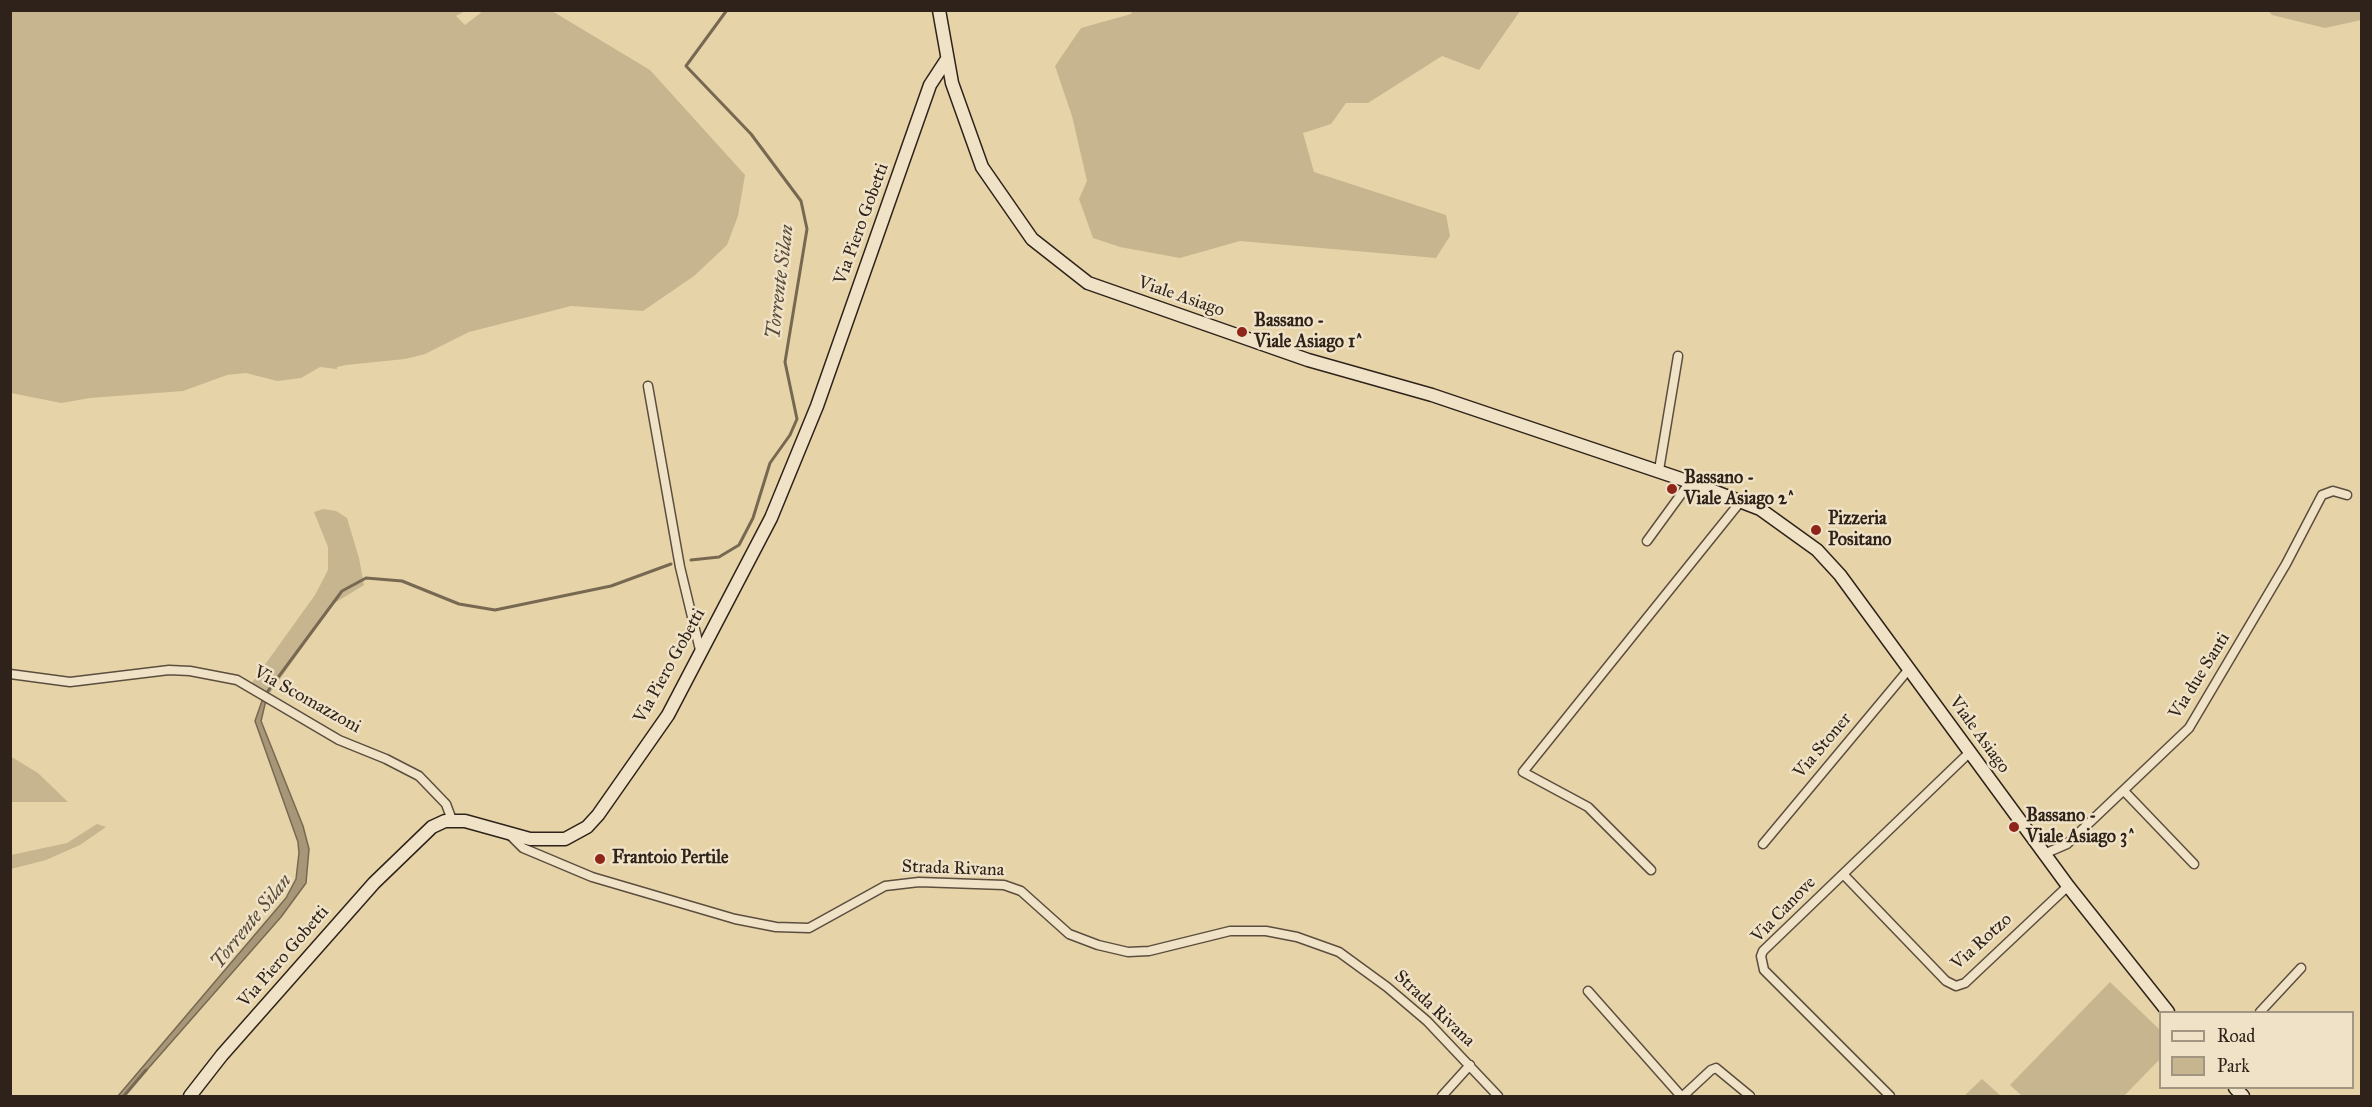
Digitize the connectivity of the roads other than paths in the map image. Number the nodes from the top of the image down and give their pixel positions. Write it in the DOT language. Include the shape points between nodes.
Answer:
graph roads {
  1 [pos="939,10"];
  2 [pos="947,59"];
  3 [pos="1678,356"];
  4 [pos="648,386"];
  5 [pos="1659,470"];
  6 [pos="1690,482"];
  7 [pos="2347,495"];
  8 [pos="1742,501"];
  9 [pos="1647,541"];
  10 [pos="700,650"];
  11 [pos="1909,669"];
  12 [pos="10,674"];
  13 [pos="1970,752"];
  14 [pos="2125,792"];
  15 [pos="452,820"];
  16 [pos="505,831"];
  17 [pos="1762,844"];
  18 [pos="2044,854"];
  19 [pos="2194,864"];
  20 [pos="1651,870"];
  21 [pos="1843,874"];
  22 [pos="2068,886"];
  23 [pos="2301,968"];
  24 [pos="1588,991"];
  25 [pos="2167,1011"];
  26 [pos="2261,1011"];
  27 [pos="1470,1065"];
  28 [pos="190,1096"];
  29 [pos="1442,1096"];
  30 [pos="1498,1096"];
  31 [pos="1682,1096"];
  32 [pos="1750,1096"];
  33 [pos="1890,1096"];
  1 -- 2 [label="main road, Viale Asiago"];
  2 -- 5 [label="main road, Viale Asiago" via="961,115 982,167 1032,239 1088,283 1308,360 1432,395"];
  2 -- 10 [label="main road, Via Piero Gobetti" via="930,86 817,406 771,518"];
  3 -- 5 [label="street"];
  4 -- 10 [label="street" via="680,567"];
  5 -- 6 [label="main road, Viale Asiago"];
  6 -- 8 [label="main road, Viale Asiago"];
  6 -- 9 [label="street"];
  7 -- 14 [label="street, Via due Santi" via="2333,491 2322,495 2189,728"];
  8 -- 11 [label="main road, Viale Asiago" via="1760,509 1817,550 1840,574"];
  8 -- 20 [label="street" via="1523,772 1588,807"];
  10 -- 16 [label="main road, Via Piero Gobetti" via="668,715 587,827 565,839 545,840"];
  11 -- 13 [label="main road, Viale Asiago"];
  11 -- 17 [label="street, Via Stoner"];
  12 -- 15 [label="street, Via Scomazzoni" via="70,682 190,670 237,680 320,730 419,776 446,804"];
  13 -- 18 [label="main road, Viale Asiago"];
  13 -- 21 [label="street, Via Canove"];
  14 -- 18 [label="street, Via due Santi" via="2067,844"];
  14 -- 19 [label="street"];
  15 -- 16 [label="main road, Via Piero Gobetti"];
  15 -- 28 [label="main road, Via Piero Gobetti" via="425,833 380,876"];
  16 -- 27 [label="street, Strada Rivana" via="523,848 592,877 735,919 776,927 810,928 885,886 919,882 1004,885 1021,891 1069,934 1128,952 1149,951 1230,931 1266,931 1297,937 1339,952 1356,963 1427,1021"];
  18 -- 22 [label="main road, Viale Asiago"];
  21 -- 22 [label="street, Via Rotzo" via="1946,981 1956,986 1965,983"];
  21 -- 33 [label="street, Via Canove" via="1763,951 1760,961 1764,970"];
  22 -- 25 [label="main road, Viale Asiago"];
  23 -- 26 [label="street"];
  24 -- 31 [label="street"];
  27 -- 29 [label="street, Strada Rivana"];
  27 -- 30 [label="street, Strada Rivana"];
  31 -- 32 [label="street" via="1716,1068"];
}
